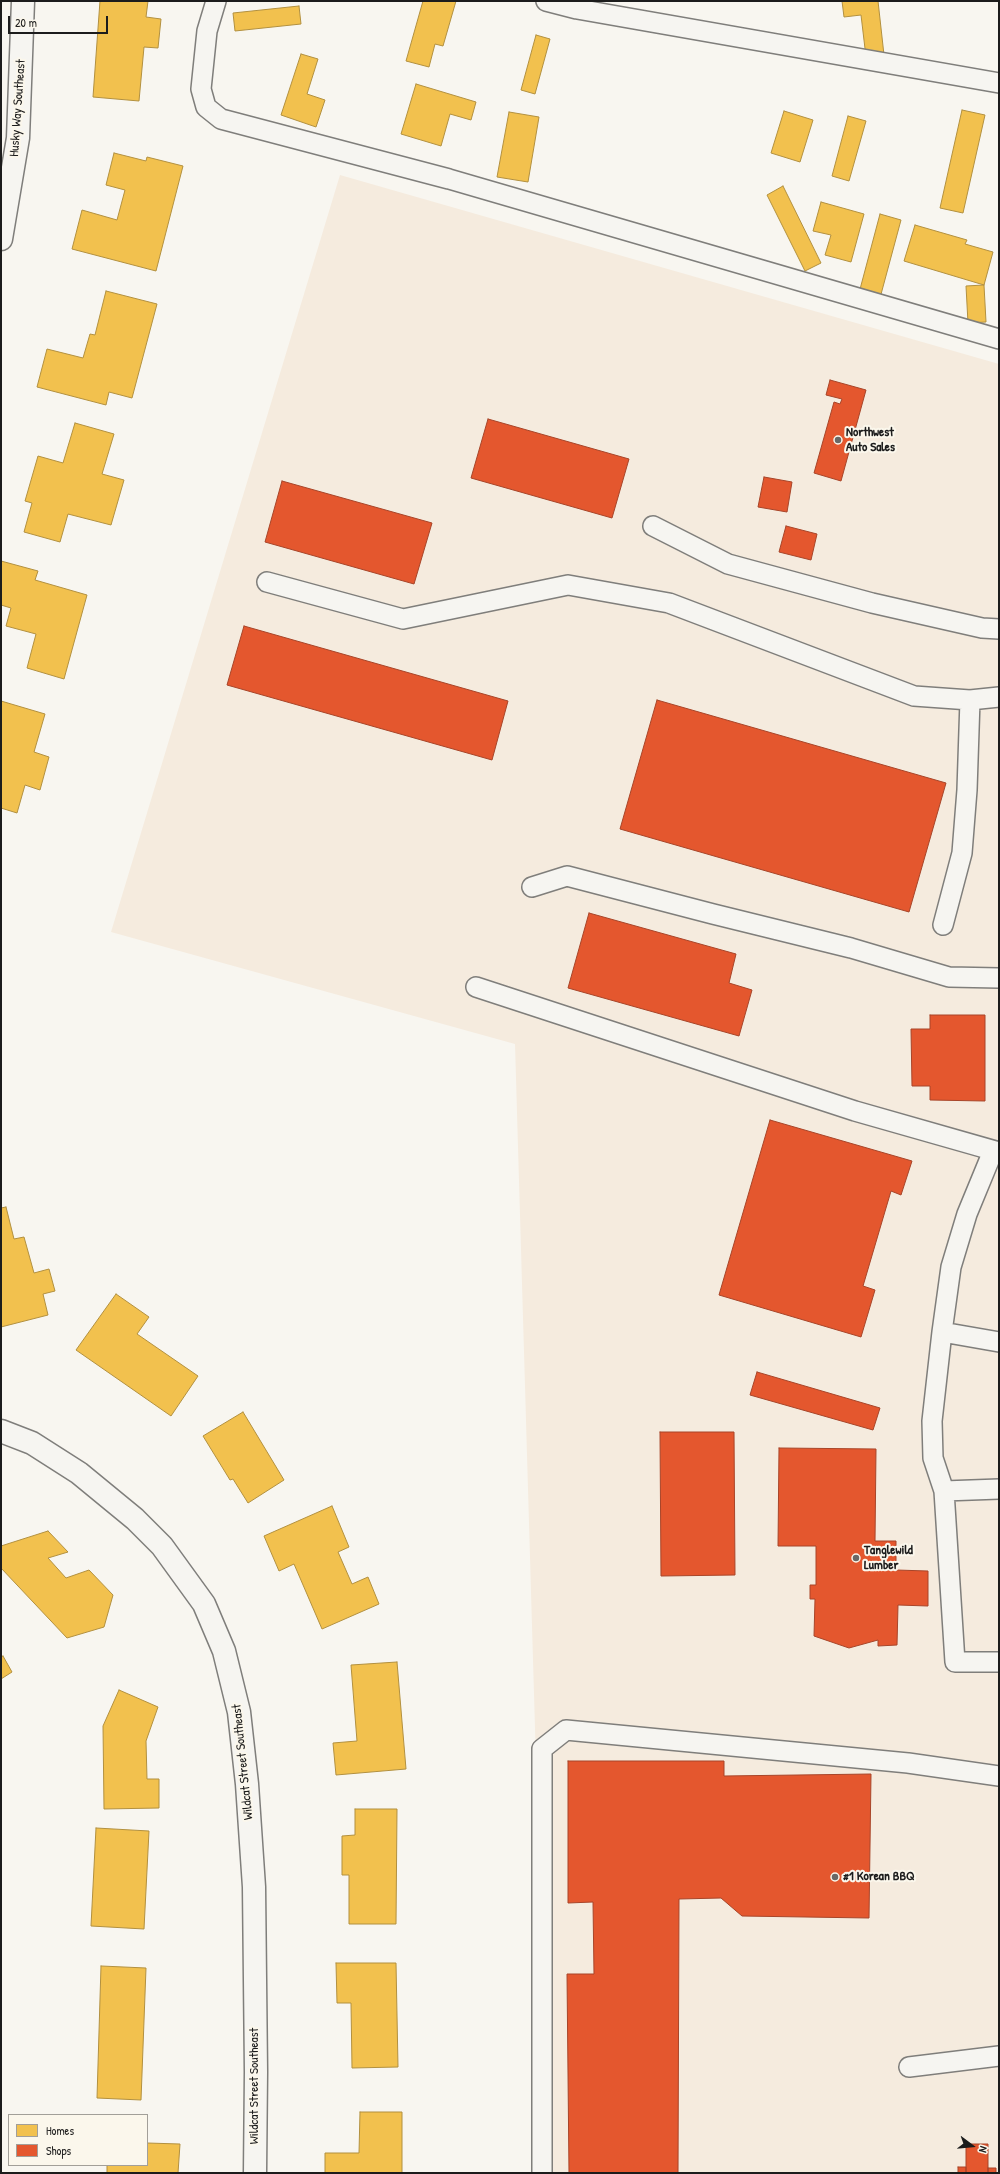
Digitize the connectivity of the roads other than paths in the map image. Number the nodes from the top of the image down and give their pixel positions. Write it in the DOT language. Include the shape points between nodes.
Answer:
graph roads {
  1 [pos="23,1"];
  2 [pos="216,1"];
  3 [pos="546,1"];
  4 [pos="999,83"];
  5 [pos="1,239"];
  6 [pos="999,339"];
  7 [pos="653,526"];
  8 [pos="267,582"];
  9 [pos="999,629"];
  10 [pos="999,697"];
  11 [pos="970,700"];
  12 [pos="532,886"];
  13 [pos="944,925"];
  14 [pos="999,978"];
  15 [pos="476,987"];
  16 [pos="996,1152"];
  17 [pos="942,1332"];
  18 [pos="999,1342"];
  19 [pos="1,1431"];
  20 [pos="999,1489"];
  21 [pos="944,1491"];
  22 [pos="999,1662"];
  23 [pos="999,1776"];
  24 [pos="999,2056"];
  25 [pos="909,2067"];
  26 [pos="255,2173"];
  27 [pos="542,2173"];
  1 -- 5 [label="street, Husky Way Southeast" via="18,138"];
  2 -- 6 [label="lane" via="207,31 201,89 206,107 221,119 449,179"];
  3 -- 4 [label="lane" via="577,9"];
  7 -- 9 [label="lane" via="728,564 872,603 982,628"];
  8 -- 11 [label="lane" via="403,619 568,585 669,603 914,696"];
  10 -- 11 [label="lane"];
  11 -- 13 [label="lane" via="962,853"];
  12 -- 14 [label="lane" via="567,876 851,948 949,977"];
  15 -- 16 [label="lane" via="847,1109"];
  16 -- 17 [label="lane" via="967,1214 951,1267"];
  17 -- 18 [label="lane"];
  17 -- 21 [label="lane" via="932,1421 933,1458"];
  19 -- 26 [label="street, Wildcat Street Southeast" via="32,1443 79,1473 135,1519 162,1546 204,1604 224,1651 239,1712 254,1887"];
  20 -- 21 [label="lane"];
  21 -- 22 [label="lane" via="955,1662"];
  23 -- 27 [label="lane" via="908,1763 566,1730 542,1749"];
  24 -- 25 [label="lane"];
}
